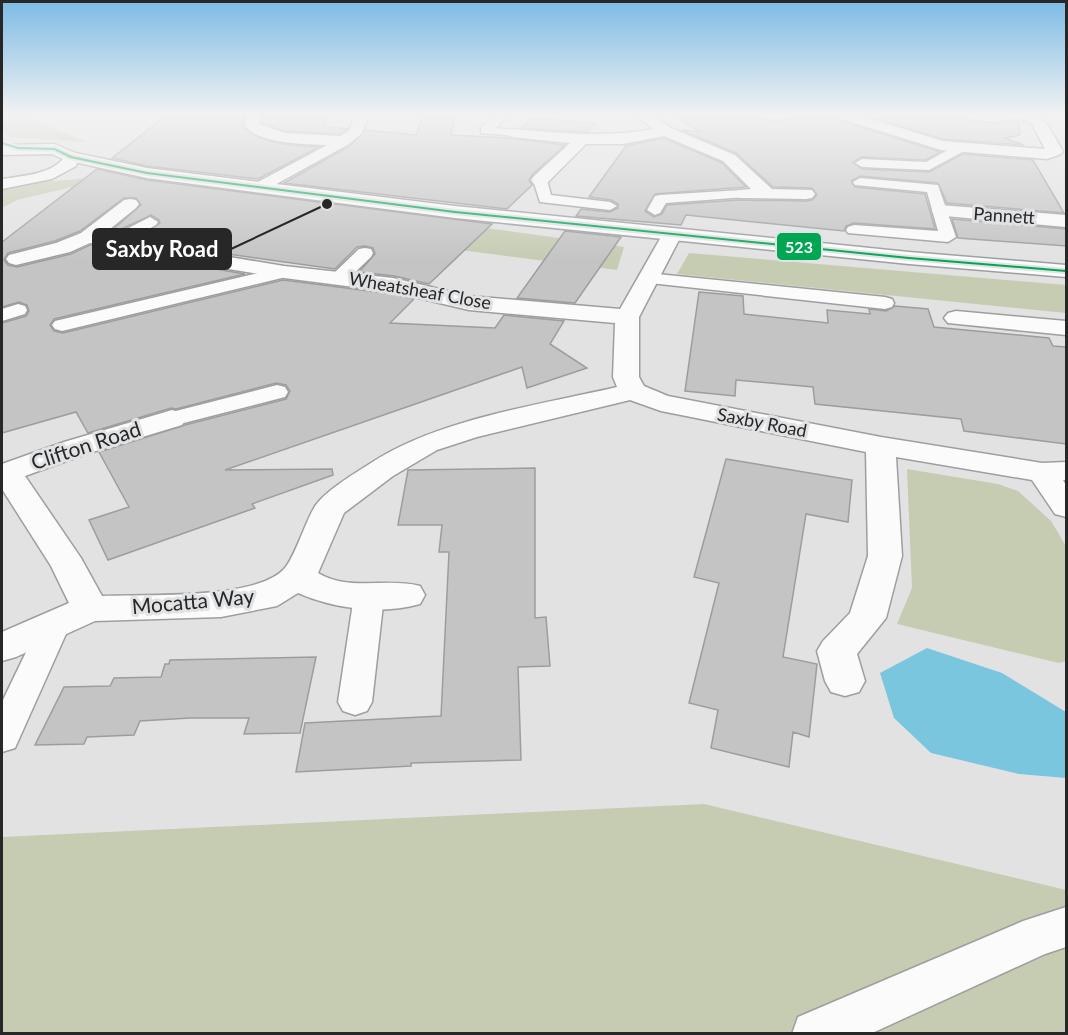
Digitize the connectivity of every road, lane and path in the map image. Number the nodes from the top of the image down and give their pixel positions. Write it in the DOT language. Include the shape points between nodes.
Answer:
graph roads {
  1 [pos="68,163"];
  2 [pos="101,163"];
  3 [pos="306,163"];
  4 [pos="558,163"];
  5 [pos="735,163"];
  6 [pos="869,163"];
  7 [pos="934,163"];
  8 [pos="147,173"];
  9 [pos="50,174"];
  10 [pos="540,180"];
  11 [pos="860,182"];
  12 [pos="2,184"];
  13 [pos="262,187"];
  14 [pos="741,194"];
  15 [pos="767,194"];
  16 [pos="806,194"];
  17 [pos="130,204"];
  18 [pos="610,206"];
  19 [pos="655,210"];
  20 [pos="941,211"];
  21 [pos="1066,221"];
  22 [pos="150,222"];
  23 [pos="854,230"];
  24 [pos="672,234"];
  25 [pos="88,237"];
  26 [pos="115,241"];
  27 [pos="364,253"];
  28 [pos="9,259"];
  29 [pos="1066,271"];
  30 [pos="284,272"];
  31 [pos="340,277"];
  32 [pos="647,278"];
  33 [pos="885,303"];
  34 [pos="627,317"];
  35 [pos="956,318"];
  36 [pos="62,326"];
  37 [pos="1066,328"];
  38 [pos="633,391"];
  39 [pos="277,392"];
  40 [pos="172,419"];
  41 [pos="881,446"];
  42 [pos="1054,471"];
  43 [pos="4,473"];
  44 [pos="1066,507"];
  45 [pos="298,577"];
  46 [pos="407,595"];
  47 [pos="369,596"];
  48 [pos="90,609"];
  49 [pos="54,625"];
  50 [pos="2,647"];
  51 [pos="845,681"];
  52 [pos="355,702"];
  53 [pos="2,738"];
  54 [pos="1066,927"];
  55 [pos="815,1034"];
  1 -- 9 [label="street"];
  2 -- 8 [label="street"];
  3 -- 13 [label="street"];
  4 -- 10 [label="street"];
  5 -- 15 [label="street"];
  6 -- 7 [label="lane"];
  8 -- 9 [label="street"];
  8 -- 13 [label="street"];
  9 -- 12 [label="street"];
  10 -- 18 [label="lane" via="544,199"];
  11 -- 20 [label="lane" via="933,188"];
  13 -- 24 [label="street"];
  14 -- 15 [label="street"];
  14 -- 19 [label="lane" via="660,199"];
  15 -- 16 [label="street"];
  17 -- 25 [label="street"];
  20 -- 21 [label="street, Pannett"];
  20 -- 23 [label="lane" via="948,237"];
  22 -- 26 [label="lane"];
  24 -- 29 [label="street"];
  24 -- 32 [label="street"];
  25 -- 26 [label="street, Wheatsheaf Close"];
  25 -- 28 [label="street" via="63,248"];
  26 -- 30 [label="street, Wheatsheaf Close"];
  27 -- 31 [label="lane"];
  30 -- 31 [label="street, Wheatsheaf Close"];
  30 -- 36 [label="lane, Wheatsheaf Close"];
  31 -- 34 [label="street, Wheatsheaf Close" via="469,303"];
  32 -- 33 [label="lane"];
  32 -- 34 [label="street"];
  34 -- 38 [label="street" via="626,377"];
  35 -- 37 [label="street"];
  38 -- 41 [label="street, Saxby Road" via="661,403"];
  38 -- 45 [label="street" via="427,444 382,469 330,508"];
  39 -- 40 [label="lane"];
  40 -- 43 [label="street, Clifton Road"];
  41 -- 42 [label="street, Saxby Road"];
  41 -- 51 [label="street" via="885,556 867,618 837,651"];
  42 -- 44 [label="street"];
  43 -- 48 [label="street" via="69,567"];
  45 -- 47 [label="street" via="332,595"];
  45 -- 48 [label="street, Mocatta Way" via="264,597 232,602"];
  46 -- 47 [label="street"];
  47 -- 52 [label="lane"];
  48 -- 49 [label="street"];
  49 -- 50 [label="street"];
  49 -- 53 [label="lane"];
  54 -- 55 [label="lane"];
}
